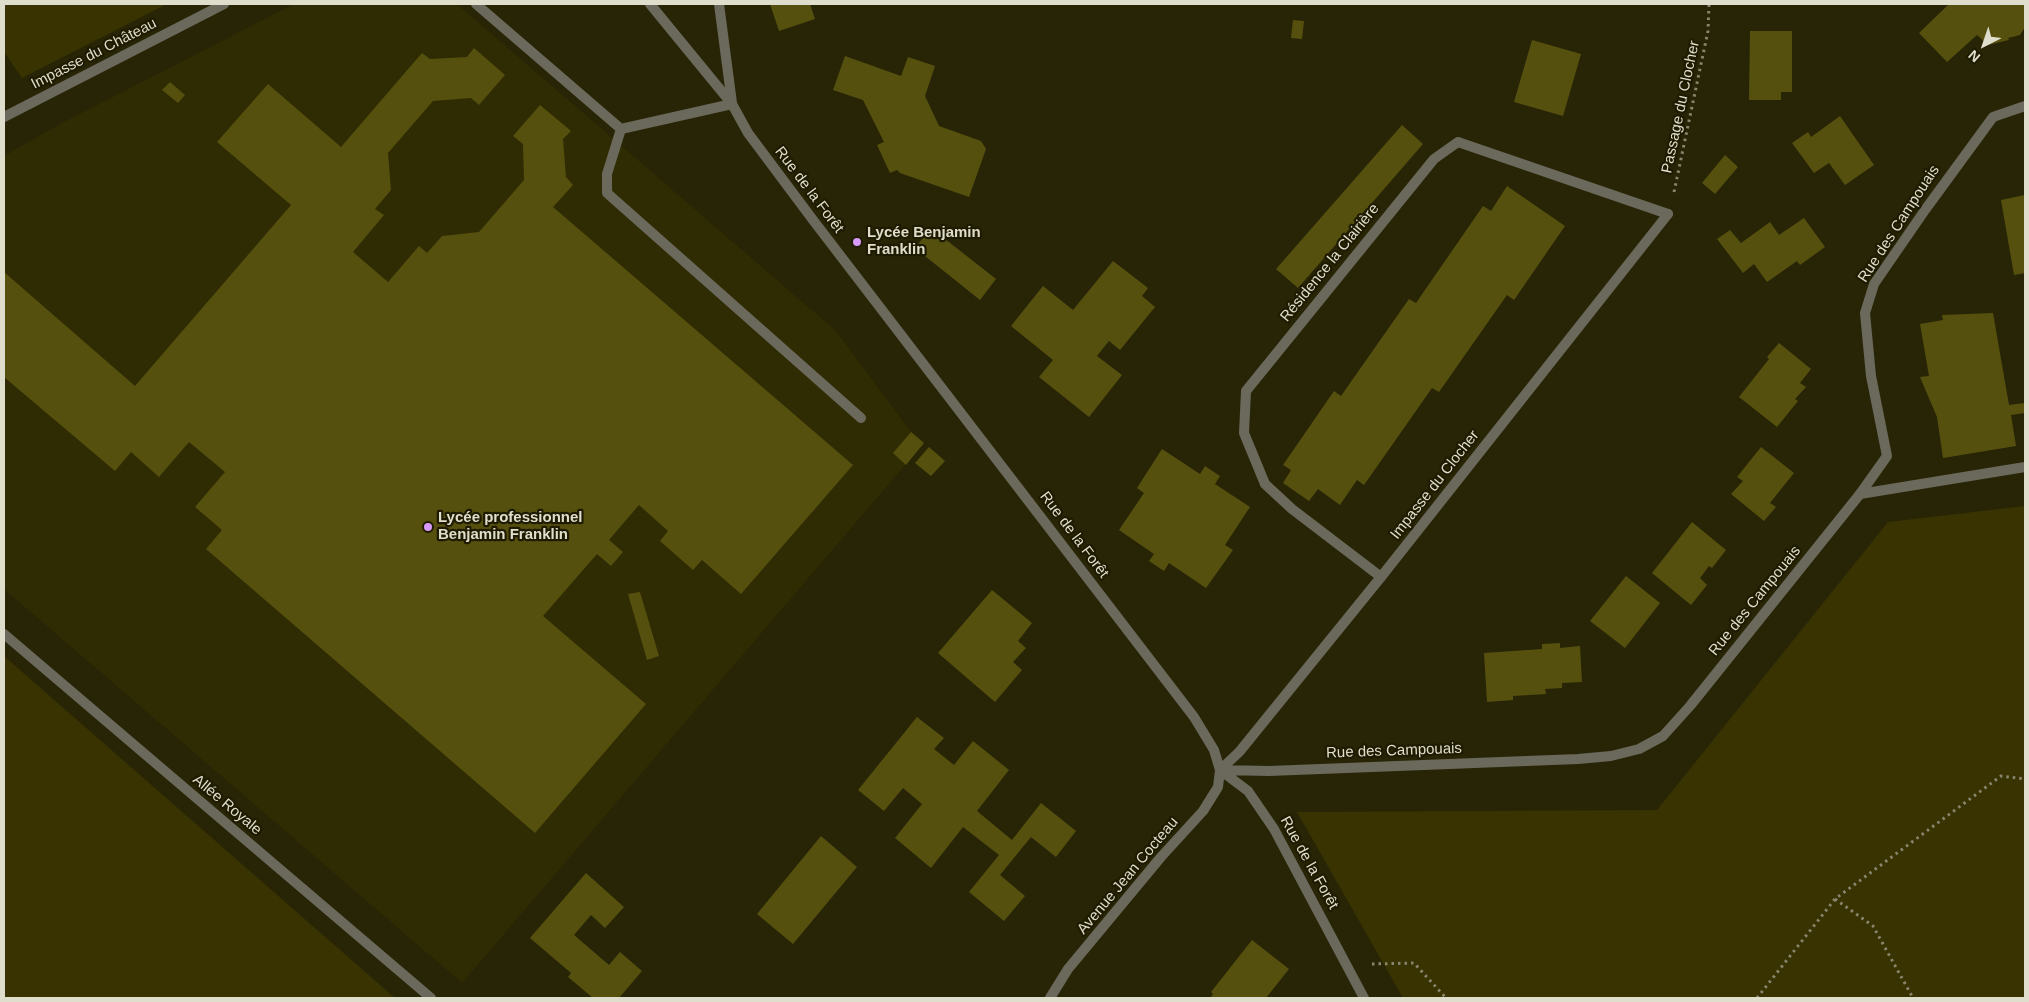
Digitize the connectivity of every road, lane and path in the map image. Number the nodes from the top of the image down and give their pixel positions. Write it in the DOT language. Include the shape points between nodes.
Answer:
graph roads {
  1 [pos="224,4"];
  2 [pos="476,4"];
  3 [pos="650,4"];
  4 [pos="719,4"];
  5 [pos="1709,4"];
  6 [pos="732,104"];
  7 [pos="2025,106"];
  8 [pos="4,117"];
  9 [pos="620,129"];
  10 [pos="1668,214"];
  11 [pos="861,418"];
  12 [pos="2025,467"];
  13 [pos="1860,494"];
  14 [pos="1381,577"];
  15 [pos="4,634"];
  16 [pos="1220,770"];
  17 [pos="2025,780"];
  18 [pos="1835,899"];
  19 [pos="1346,964"];
  20 [pos="431,998"];
  21 [pos="1050,998"];
  22 [pos="1364,998"];
  23 [pos="1446,998"];
  24 [pos="1757,998"];
  25 [pos="1913,998"];
  1 -- 8 [label="street, Impasse du Château"];
  2 -- 9 [label="street"];
  3 -- 6 [label="street, Rue de la Forêt"];
  4 -- 6 [label="street, Rue de la Forêt"];
  5 -- 10 [label="path, Passage du Clocher" via="1708,31"];
  6 -- 9 [label="street"];
  6 -- 16 [label="street, Rue de la Forêt" via="748,133 807,212 1194,717 1214,750"];
  7 -- 13 [label="street, Rue des Campouais" via="1993,117 1874,284 1865,312 1871,376 1887,456"];
  9 -- 11 [label="street" via="607,174 607,193"];
  10 -- 14 [label="street, Impasse du Clocher"];
  10 -- 14 [label="street, Résidence la Clairière" via="1458,142 1434,159 1246,391 1244,433 1264,484 1292,510"];
  12 -- 13 [label="street"];
  13 -- 16 [label="street, Rue des Campouais" via="1690,706 1663,736 1639,749 1578,759 1269,771"];
  14 -- 16 [label="street, Impasse du Clocher" via="1240,751"];
  15 -- 20 [label="street, Allée Royale"];
  16 -- 19 [label="street, Rue de la Forêt" via="1248,791 1274,829"];
  16 -- 21 [label="street, Avenue Jean Cocteau" via="1218,787 1204,811 1161,857 1068,969"];
  17 -- 18 [label="path" via="2001,776"];
  18 -- 24 [label="path"];
  18 -- 25 [label="path" via="1873,926"];
  19 -- 22 [label="street, Rue de la Forêt"];
  19 -- 23 [label="path" via="1414,963"];
}
